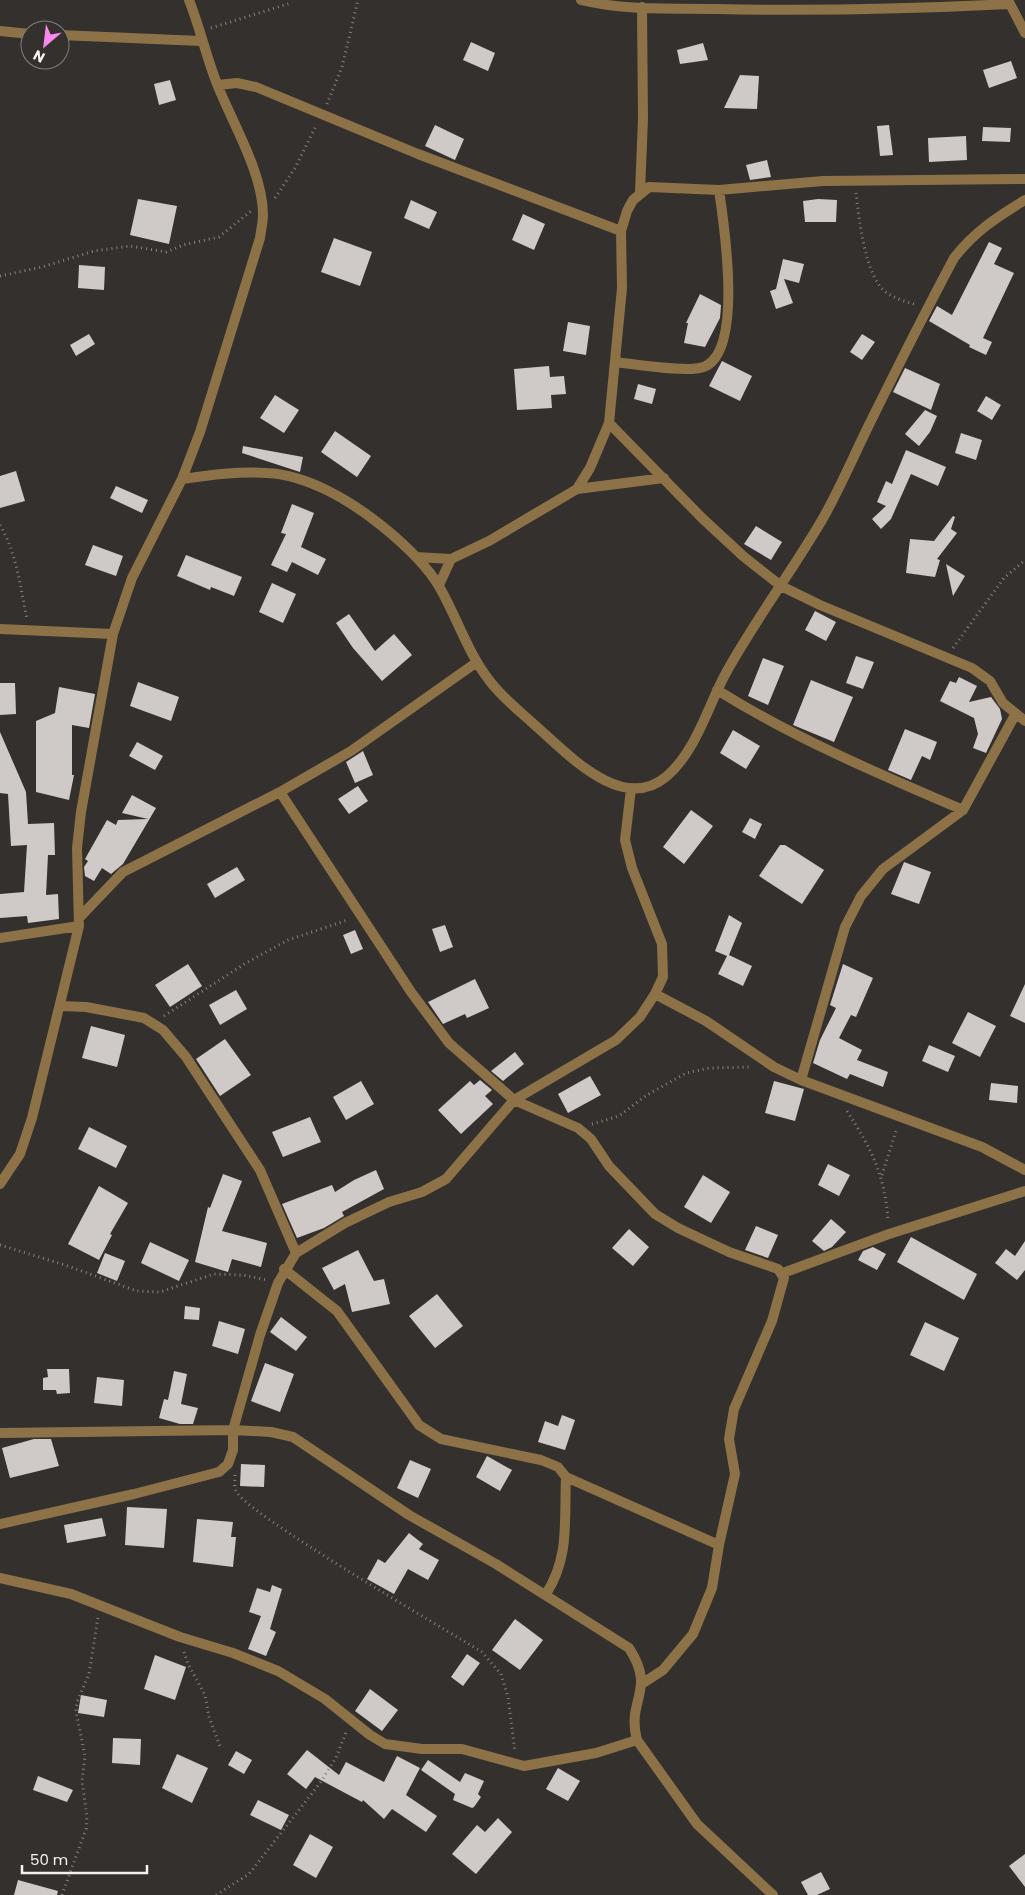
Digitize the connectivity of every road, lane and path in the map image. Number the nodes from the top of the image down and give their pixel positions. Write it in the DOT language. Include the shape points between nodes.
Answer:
graph roads {
  1 [pos="189,0"];
  2 [pos="358,0"];
  3 [pos="581,0"];
  4 [pos="1008,2"];
  5 [pos="291,3"];
  6 [pos="642,7"];
  7 [pos="0,31"];
  8 [pos="20,33"];
  9 [pos="1025,33"];
  10 [pos="70,35"];
  11 [pos="200,37"];
  12 [pos="218,85"];
  13 [pos="322,114"];
  14 [pos="1025,179"];
  15 [pos="854,180"];
  16 [pos="719,190"];
  17 [pos="640,192"];
  18 [pos="1025,200"];
  19 [pos="261,201"];
  20 [pos="263,215"];
  21 [pos="621,231"];
  22 [pos="0,276"];
  23 [pos="926,309"];
  24 [pos="615,362"];
  25 [pos="609,423"];
  26 [pos="664,478"];
  27 [pos="182,479"];
  28 [pos="577,488"];
  29 [pos="0,525"];
  30 [pos="416,557"];
  31 [pos="451,560"];
  32 [pos="1025,560"];
  33 [pos="439,585"];
  34 [pos="781,586"];
  35 [pos="0,629"];
  36 [pos="29,629"];
  37 [pos="113,634"];
  38 [pos="946,657"];
  39 [pos="477,662"];
  40 [pos="717,690"];
  41 [pos="1015,715"];
  42 [pos="1025,722"];
  43 [pos="631,789"];
  44 [pos="280,792"];
  45 [pos="963,810"];
  46 [pos="361,916"];
  47 [pos="79,922"];
  48 [pos="0,938"];
  49 [pos="655,994"];
  50 [pos="60,1006"];
  51 [pos="154,1022"];
  52 [pos="774,1067"];
  53 [pos="801,1080"];
  54 [pos="834,1092"];
  55 [pos="514,1100"];
  56 [pos="900,1116"];
  57 [pos="578,1128"];
  58 [pos="1025,1170"];
  59 [pos="881,1176"];
  60 [pos="0,1184"];
  61 [pos="1025,1191"];
  62 [pos="889,1234"];
  63 [pos="0,1246"];
  64 [pos="296,1253"];
  65 [pos="284,1269"];
  66 [pos="783,1273"];
  67 [pos="278,1283"];
  68 [pos="233,1430"];
  69 [pos="0,1433"];
  70 [pos="233,1450"];
  71 [pos="566,1478"];
  72 [pos="0,1524"];
  73 [pos="719,1545"];
  74 [pos="0,1578"];
  75 [pos="546,1594"];
  76 [pos="100,1604"];
  77 [pos="180,1637"];
  78 [pos="643,1683"];
  79 [pos="351,1719"];
  80 [pos="637,1740"];
  81 [pos="222,1749"];
  82 [pos="516,1765"];
  83 [pos="62,1895"];
  84 [pos="216,1895"];
  85 [pos="773,1895"];
  1 -- 11 [label="street"];
  2 -- 13 [label="path" via="342,67"];
  3 -- 6 [label="street"];
  4 -- 6 [label="street" via="904,10"];
  4 -- 9 [label="street"];
  5 -- 11 [label="path" via="219,24"];
  6 -- 17 [label="street"];
  7 -- 8 [label="street"];
  10 -- 11 [label="street"];
  11 -- 12 [label="street"];
  12 -- 13 [label="street" via="237,83 256,87"];
  12 -- 19 [label="street" via="243,142"];
  13 -- 20 [label="path" via="295,168"];
  13 -- 21 [label="street"];
  14 -- 15 [label="street"];
  15 -- 16 [label="street"];
  15 -- 23 [label="path" via="860,228 874,277 886,293"];
  16 -- 17 [label="street" via="649,187"];
  16 -- 24 [label="street" via="728,257 729,303 722,341 714,359 706,367 688,370"];
  17 -- 21 [label="street" via="626,212"];
  18 -- 23 [label="street" via="970,237 954,258"];
  19 -- 20 [label="street"];
  19 -- 22 [label="path" via="219,237 166,252 130,246 94,251"];
  20 -- 27 [label="street" via="260,238 223,362"];
  21 -- 24 [label="street" via="622,288"];
  23 -- 34 [label="street" via="823,518"];
  24 -- 25 [label="street"];
  25 -- 26 [label="street"];
  25 -- 28 [label="street" via="590,468"];
  26 -- 28 [label="street"];
  26 -- 34 [label="street" via="716,530"];
  27 -- 30 [label="street" via="220,473 269,473 302,480 345,500 383,526"];
  27 -- 37 [label="street" via="132,578"];
  28 -- 31 [label="street"];
  29 -- 36 [label="path" via="16,562"];
  30 -- 31 [label="street"];
  30 -- 33 [label="street"];
  31 -- 33 [label="street"];
  32 -- 38 [label="path" via="1004,578"];
  33 -- 39 [label="street"];
  34 -- 38 [label="street" via="820,606"];
  34 -- 40 [label="street"];
  35 -- 36 [label="street"];
  36 -- 37 [label="street"];
  37 -- 47 [label="street" via="81,812 77,848"];
  38 -- 41 [label="street" via="972,668 990,681 1003,703"];
  39 -- 43 [label="street" via="489,682 588,771"];
  39 -- 44 [label="street" via="351,750"];
  40 -- 43 [label="street" via="690,748 676,768 664,779"];
  40 -- 45 [label="street" via="831,753"];
  41 -- 42 [label="street"];
  41 -- 45 [label="street"];
  43 -- 49 [label="street" via="625,840 632,868 662,944 663,977"];
  44 -- 46 [label="street"];
  44 -- 47 [label="street" via="123,872"];
  45 -- 53 [label="street" via="883,869 861,896 845,927"];
  46 -- 51 [label="path" via="288,940"];
  46 -- 55 [label="street" via="411,992 449,1042"];
  47 -- 48 [label="street"];
  47 -- 50 [label="street"];
  49 -- 52 [label="street" via="706,1021"];
  49 -- 55 [label="street" via="640,1017 616,1040"];
  50 -- 51 [label="street" via="94,1008"];
  50 -- 60 [label="street" via="20,1154"];
  51 -- 64 [label="street" via="186,1057 260,1170"];
  52 -- 53 [label="street"];
  52 -- 57 [label="path" via="709,1068 686,1072 619,1116"];
  53 -- 54 [label="street"];
  54 -- 56 [label="street"];
  54 -- 59 [label="path" via="862,1135"];
  55 -- 57 [label="street"];
  55 -- 64 [label="street" via="446,1179 422,1192 389,1202"];
  56 -- 58 [label="street" via="982,1147"];
  56 -- 59 [label="path"];
  57 -- 66 [label="street" via="591,1139 609,1166 656,1214 729,1252"];
  59 -- 62 [label="path"];
  61 -- 62 [label="street"];
  62 -- 66 [label="street"];
  63 -- 67 [label="path" via="137,1291 160,1292 214,1274 243,1274"];
  64 -- 65 [label="street"];
  65 -- 67 [label="street"];
  65 -- 71 [label="street" via="337,1311 419,1425 441,1439 541,1460 558,1468"];
  66 -- 73 [label="street" via="772,1321 734,1409 729,1439 735,1474"];
  67 -- 68 [label="street"];
  68 -- 69 [label="street"];
  68 -- 70 [label="street"];
  68 -- 75 [label="street" via="293,1437 409,1515"];
  70 -- 72 [label="street" via="228,1464 210,1476"];
  70 -- 82 [label="path" via="236,1491 249,1505 323,1555 482,1652 501,1674 508,1697"];
  71 -- 73 [label="street"];
  71 -- 75 [label="street" via="563,1557"];
  73 -- 78 [label="street" via="712,1588 693,1634 663,1670"];
  74 -- 76 [label="street" via="46,1587"];
  75 -- 78 [label="street" via="629,1648 639,1664"];
  76 -- 77 [label="street"];
  76 -- 83 [label="path" via="89,1674 76,1711 85,1756 82,1781 86,1829"];
  77 -- 79 [label="street" via="278,1671"];
  77 -- 81 [label="path" via="188,1664 205,1695 209,1717"];
  78 -- 80 [label="street" via="635,1711"];
  79 -- 82 [label="street" via="386,1744 422,1749 462,1749"];
  79 -- 84 [label="path" via="336,1758 320,1783 249,1874"];
  80 -- 82 [label="street" via="596,1753"];
  80 -- 85 [label="street" via="697,1824"];
}
